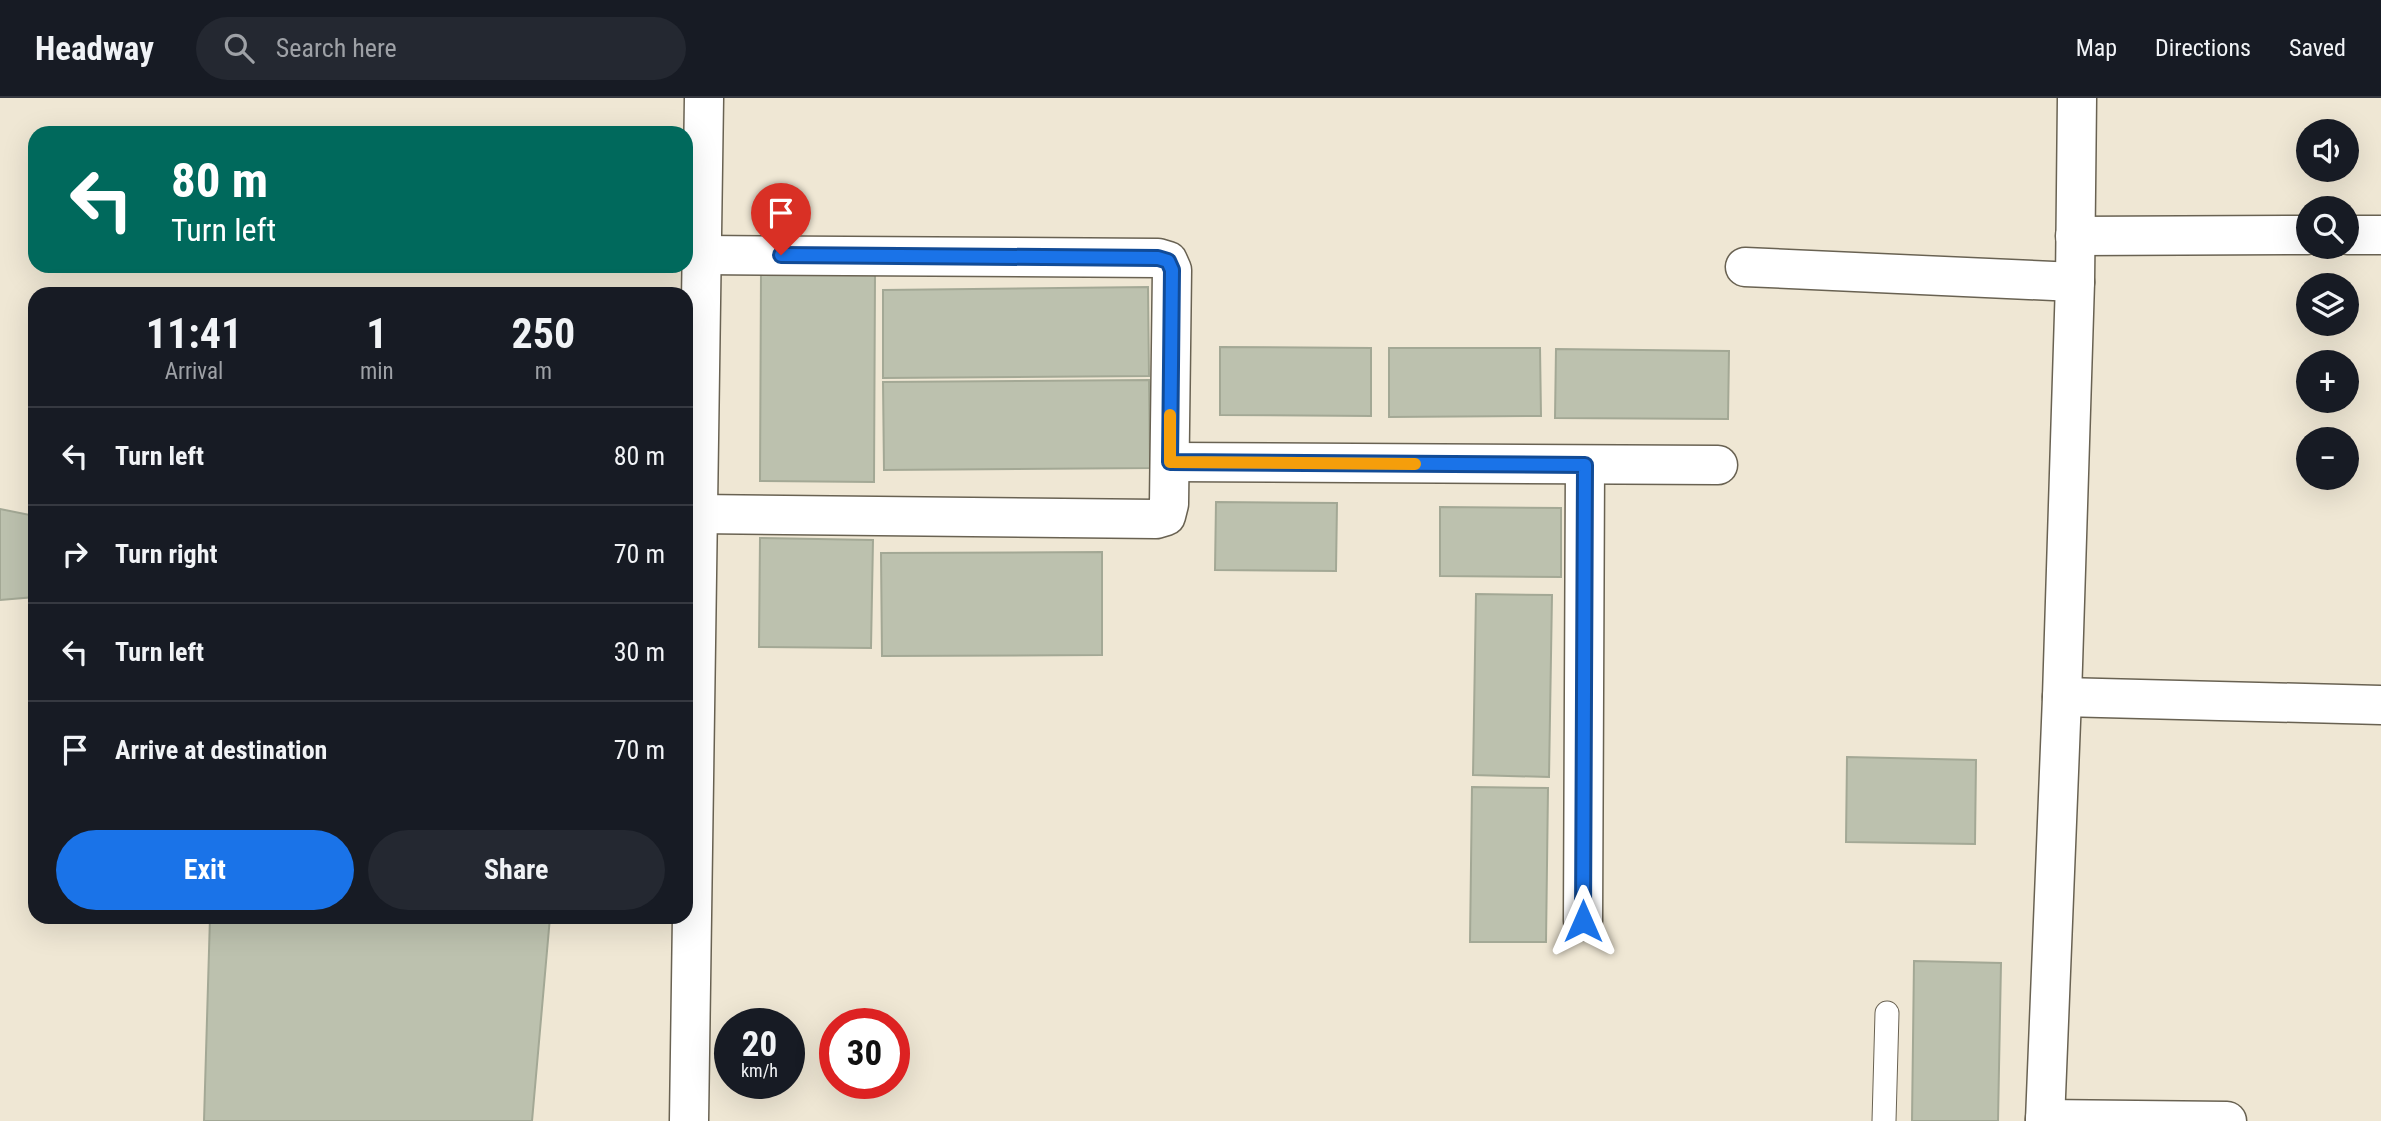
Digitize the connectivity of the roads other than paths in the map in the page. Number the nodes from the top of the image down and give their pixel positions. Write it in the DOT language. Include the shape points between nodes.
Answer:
graph roads {
  1 [pos="704,98"];
  2 [pos="2077,98"];
  3 [pos="2296,235"];
  4 [pos="2359,235"];
  5 [pos="2381,235"];
  6 [pos="2076,236"];
  7 [pos="701,255"];
  8 [pos="1745,267"];
  9 [pos="2075,282"];
  10 [pos="1170,462"];
  11 [pos="1585,465"];
  12 [pos="1718,465"];
  13 [pos="698,514"];
  14 [pos="2062,697"];
  15 [pos="2381,705"];
  16 [pos="693,851"];
  17 [pos="1583,921"];
  18 [pos="692,924"];
  19 [pos="1887,1013"];
  20 [pos="2045,1120"];
  21 [pos="689,1121"];
  22 [pos="1884,1121"];
  23 [pos="2227,1121"];
  1 -- 7 [label="street"];
  2 -- 6 [label="street"];
  3 -- 6 [label="street"];
  4 -- 5 [label="street"];
  6 -- 9 [label="street"];
  7 -- 10 [label="street" via="1168,261 1172,270"];
  7 -- 13 [label="street"];
  8 -- 9 [label="street"];
  9 -- 14 [label="street"];
  10 -- 11 [label="street"];
  10 -- 13 [label="street" via="1169,504 1166,516 1156,519"];
  11 -- 12 [label="street"];
  11 -- 17 [label="street"];
  13 -- 16 [label="street"];
  14 -- 15 [label="street"];
  14 -- 20 [label="street"];
  18 -- 21 [label="street"];
  19 -- 22 [label="lane"];
  20 -- 23 [label="street"];
}
